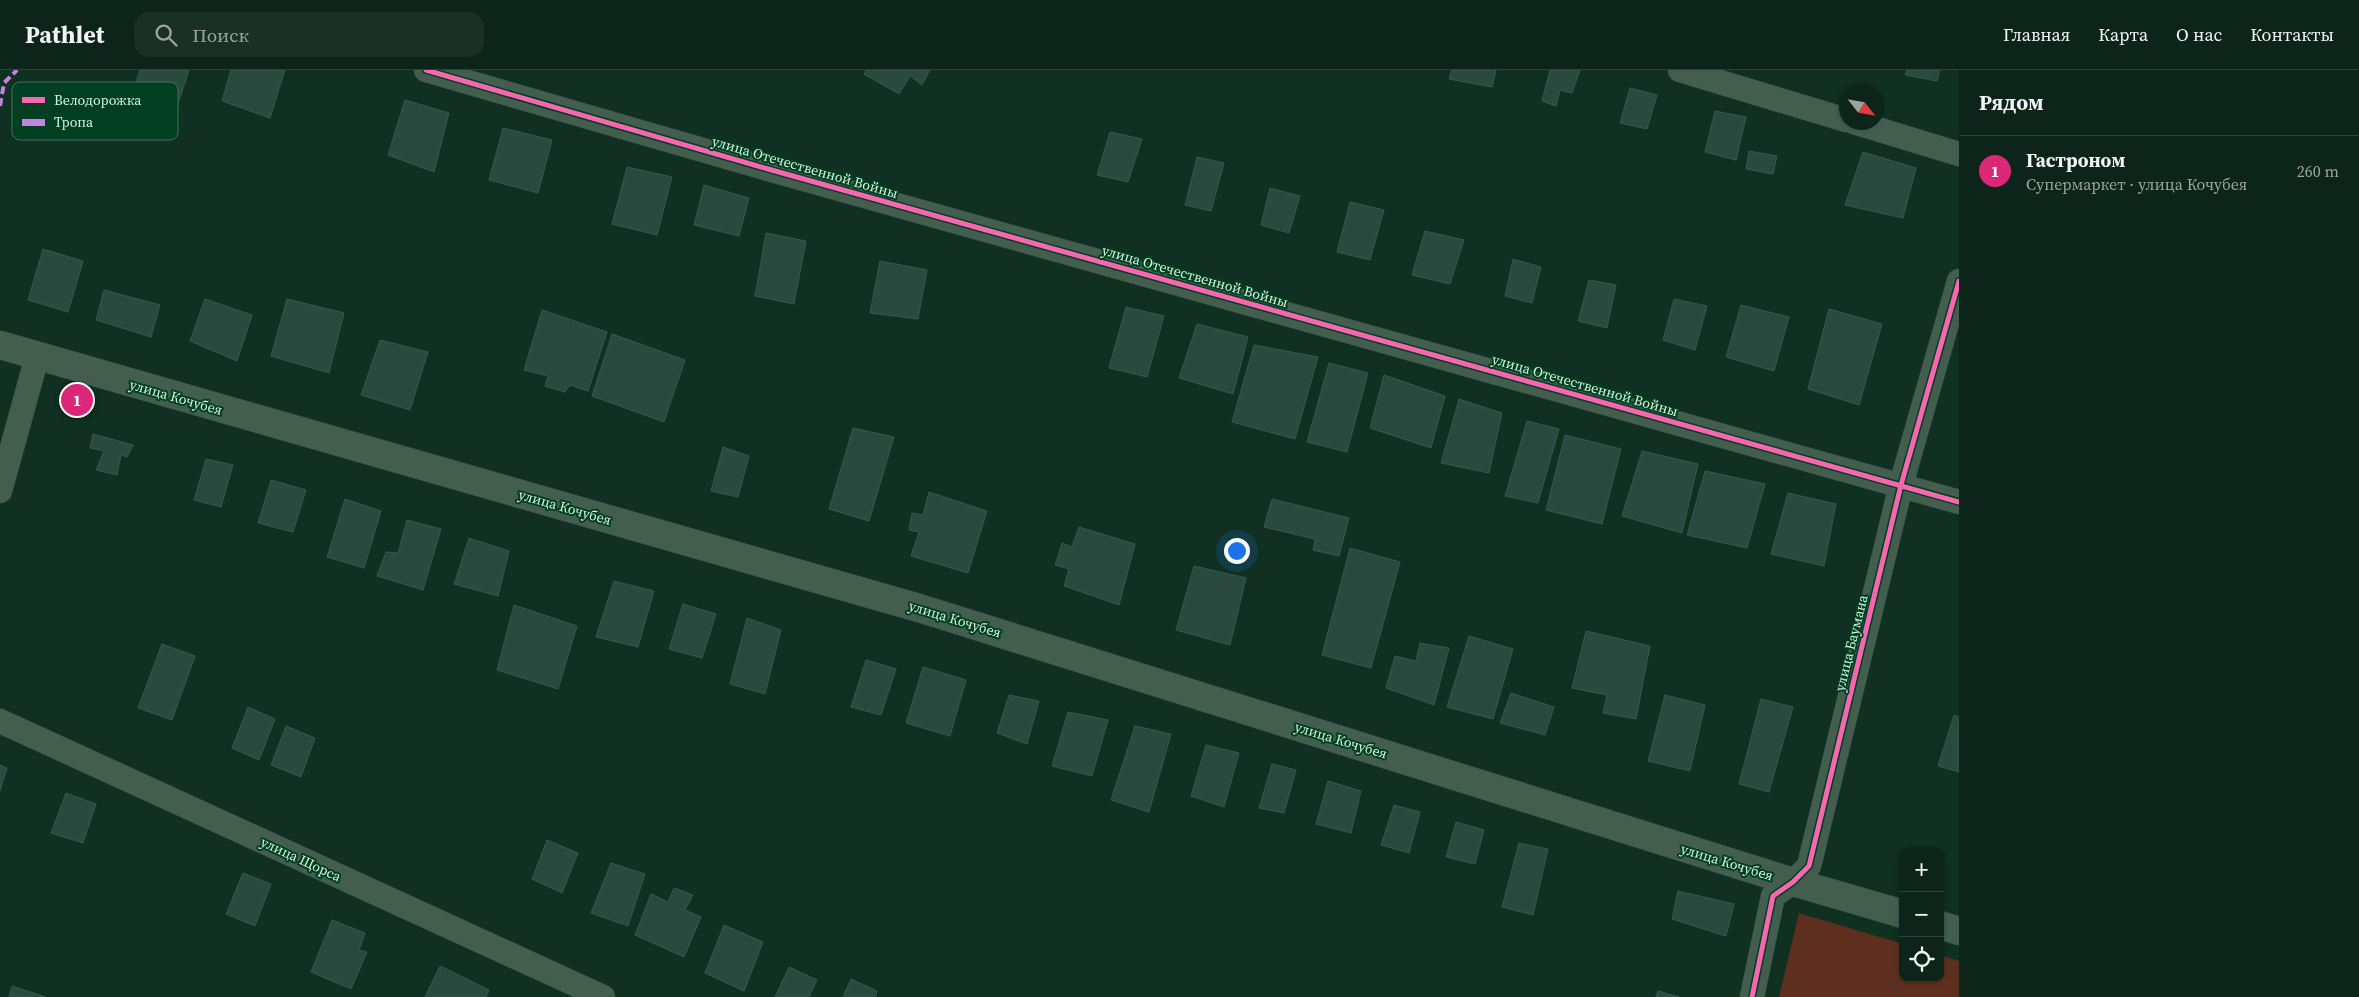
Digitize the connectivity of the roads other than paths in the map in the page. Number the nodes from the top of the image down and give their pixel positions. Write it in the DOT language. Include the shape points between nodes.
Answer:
graph roads {
  1 [pos="426,70"];
  2 [pos="1680,70"];
  3 [pos="1839,118"];
  4 [pos="1880,130"];
  5 [pos="1959,154"];
  6 [pos="1959,281"];
  7 [pos="0,345"];
  8 [pos="37,357"];
  9 [pos="1901,485"];
  10 [pos="0,491"];
  11 [pos="1959,502"];
  12 [pos="0,721"];
  13 [pos="1793,882"];
  14 [pos="1899,913"];
  15 [pos="1944,926"];
  16 [pos="1959,931"];
  17 [pos="602,997"];
  18 [pos="1752,997"];
  1 -- 9 [label="street, улица Отечественной Войны" via="768,169"];
  2 -- 3 [label="street"];
  4 -- 5 [label="street"];
  6 -- 9 [label="street, улица Баумана"];
  7 -- 8 [label="main road, улица Кочубея"];
  8 -- 10 [label="street"];
  8 -- 13 [label="main road, улица Кочубея" via="920,608"];
  9 -- 11 [label="street, улица Отечественной Войны"];
  9 -- 13 [label="street, улица Баумана" via="1809,866"];
  12 -- 17 [label="street, улица Щорса"];
  13 -- 14 [label="main road, улица Кочубея"];
  13 -- 18 [label="street, улица Баумана" via="1773,896"];
  15 -- 16 [label="main road"];
}
